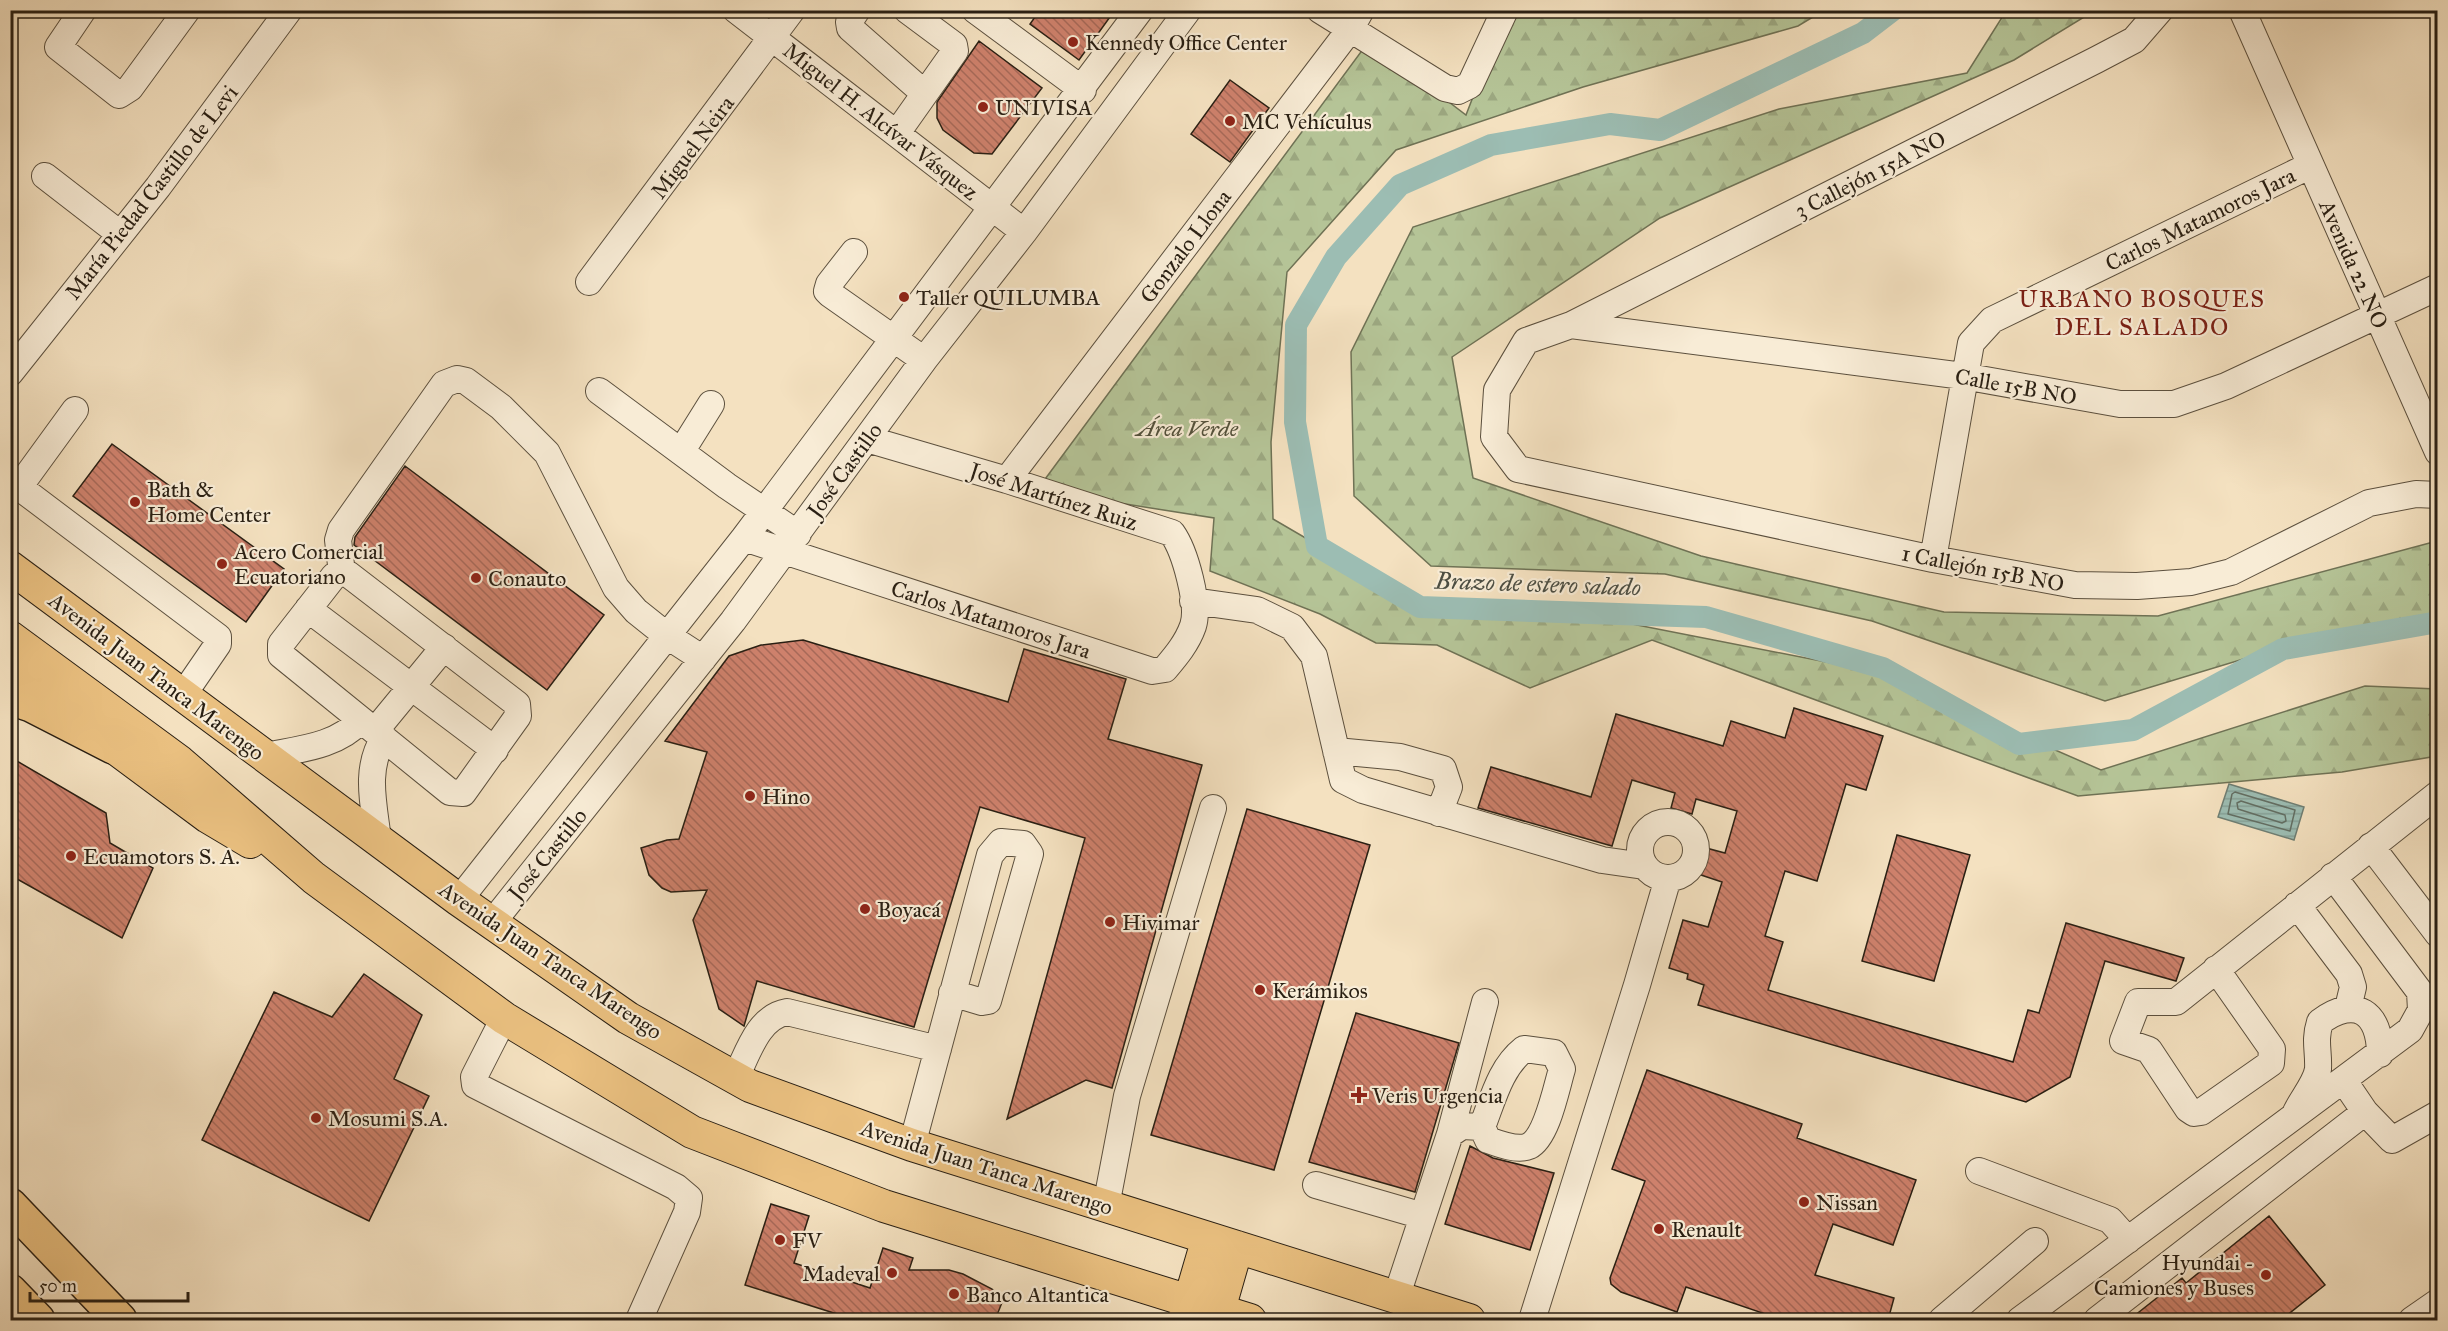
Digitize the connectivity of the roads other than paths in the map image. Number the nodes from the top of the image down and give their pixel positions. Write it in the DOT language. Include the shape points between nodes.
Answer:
graph roads {
  1 [pos="83,10"];
  2 [pos="188,10"];
  3 [pos="290,10"];
  4 [pos="736,10"];
  5 [pos="792,10"];
  6 [pos="857,10"];
  7 [pos="907,10"];
  8 [pos="975,10"];
  9 [pos="1140,10"];
  10 [pos="1188,10"];
  11 [pos="1320,10"];
  12 [pos="1505,10"];
  13 [pos="2160,10"];
  14 [pos="2242,10"];
  15 [pos="1356,19"];
  16 [pos="771,36"];
  17 [pos="1083,90"];
  18 [pos="924,93"];
  19 [pos="897,133"];
  20 [pos="2309,166"];
  21 [pos="45,176"];
  22 [pos="994,208"];
  23 [pos="1024,232"];
  24 [pos="120,234"];
  25 [pos="854,252"];
  26 [pos="590,282"];
  27 [pos="2438,287"];
  28 [pos="2377,315"];
  29 [pos="1571,325"];
  30 [pos="894,338"];
  31 [pos="924,360"];
  32 [pos="10,373"];
  33 [pos="1963,376"];
  34 [pos="599,391"];
  35 [pos="711,404"];
  36 [pos="75,410"];
  37 [pos="867,439"];
  38 [pos="681,452"];
  39 [pos="2438,452"];
  40 [pos="1518,469"];
  41 [pos="1007,480"];
  42 [pos="15,493"];
  43 [pos="2438,495"];
  44 [pos="762,512"];
  45 [pos="744,538"];
  46 [pos="791,543"];
  47 [pos="1933,559"];
  48 [pos="10,567"];
  49 [pos="342,573"];
  50 [pos="1193,601"];
  51 [pos="308,609"];
  52 [pos="666,635"];
  53 [pos="10,637"];
  54 [pos="444,647"];
  55 [pos="703,659"];
  56 [pos="10,670"];
  57 [pos="413,685"];
  58 [pos="183,695"];
  59 [pos="10,698"];
  60 [pos="373,730"];
  61 [pos="113,747"];
  62 [pos="495,750"];
  63 [pos="1336,751"];
  64 [pos="265,756"];
  65 [pos="2438,794"];
  66 [pos="1213,808"];
  67 [pos="1439,813"];
  68 [pos="378,840"];
  69 [pos="2371,846"];
  70 [pos="1644,866"];
  71 [pos="2333,876"];
  72 [pos="314,878"];
  73 [pos="1668,878"];
  74 [pos="459,900"];
  75 [pos="2296,905"];
  76 [pos="492,923"];
  77 [pos="2438,934"];
  78 [pos="2216,969"];
  79 [pos="952,993"];
  80 [pos="1485,1002"];
  81 [pos="2348,1008"];
  82 [pos="504,1018"];
  83 [pos="938,1048"];
  84 [pos="2380,1054"];
  85 [pos="736,1077"];
  86 [pos="2344,1081"];
  87 [pos="2365,1112"];
  88 [pos="2438,1114"];
  89 [pos="2295,1116"];
  90 [pos="1482,1127"];
  91 [pos="1450,1134"];
  92 [pos="912,1145"];
  93 [pos="1979,1171"];
  94 [pos="1316,1185"];
  95 [pos="10,1205"];
  96 [pos="1106,1206"];
  97 [pos="1423,1216"];
  98 [pos="1208,1238"];
  99 [pos="2128,1240"];
  100 [pos="2035,1241"];
  101 [pos="1238,1248"];
  102 [pos="10,1292"];
  103 [pos="1396,1298"];
  104 [pos="2438,1302"];
  105 [pos="1202,1313"];
  106 [pos="38,1320"];
  107 [pos="120,1320"];
  108 [pos="639,1320"];
  109 [pos="1250,1320"];
  110 [pos="1469,1320"];
  111 [pos="1532,1320"];
  112 [pos="1941,1320"];
  113 [pos="2020,1320"];
  114 [pos="2097,1320"];
  115 [pos="2412,1320"];
  1 -- 2 [label="street" via="58,46 119,95 130,88"];
  3 -- 24 [label="street, María Piedad Castillo de Levi"];
  4 -- 16 [label="street, Miguel H. Alcívar Vásquez"];
  5 -- 16 [label="street, Miguel Neira"];
  6 -- 18 [label="street" via="849,22 850,28"];
  7 -- 18 [label="street" via="954,45 953,55"];
  8 -- 17 [label="street"];
  9 -- 17 [label="street, José Castillo"];
  10 -- 23 [label="street, José Castillo"];
  11 -- 15 [label="street"];
  12 -- 15 [label="street" via="1470,85 1458,91 1445,88"];
  13 -- 29 [label="street, 3 Callejón 15A NO" via="2134,40"];
  14 -- 20 [label="street, Avenida 22 NO"];
  15 -- 41 [label="street, Gonzalo Llona"];
  16 -- 19 [label="street, Miguel H. Alcívar Vásquez"];
  16 -- 26 [label="street, Miguel Neira" via="729,99"];
  17 -- 22 [label="street, José Castillo"];
  18 -- 19 [label="street"];
  19 -- 22 [label="street, Miguel H. Alcívar Vásquez"];
  20 -- 28 [label="street, Avenida 22 NO"];
  20 -- 33 [label="street, Carlos Matamoros Jara" via="1992,320 1971,342"];
  21 -- 24 [label="street"];
  22 -- 23 [label="street, Miguel H. Alcívar Vásquez"];
  22 -- 30 [label="street, José Castillo"];
  23 -- 31 [label="street, José Castillo"];
  24 -- 32 [label="street, María Piedad Castillo de Levi"];
  25 -- 30 [label="street" via="827,291"];
  27 -- 28 [label="street, Calle 15B NO"];
  28 -- 33 [label="street, Calle 15B NO" via="2226,386 2174,404 2120,404"];
  28 -- 39 [label="street, Avenida 22 NO"];
  29 -- 33 [label="street, Calle 15B NO"];
  29 -- 40 [label="street, 3 Callejón 15A NO" via="1526,341 1497,390 1494,437"];
  30 -- 31 [label="street"];
  30 -- 44 [label="street, José Castillo"];
  31 -- 37 [label="street, José Castillo"];
  33 -- 47 [label="street, Carlos Matamoros Jara"];
  34 -- 38 [label="street"];
  35 -- 38 [label="street"];
  36 -- 42 [label="street"];
  37 -- 41 [label="street, José Martínez Ruiz"];
  37 -- 46 [label="street, José Castillo"];
  38 -- 44 [label="street"];
  40 -- 47 [label="street, 1 Callejón 15B NO"];
  41 -- 50 [label="street, José Martínez Ruiz" via="1172,533 1181,545"];
  42 -- 58 [label="street" via="218,637 218,644"];
  43 -- 47 [label="street, 1 Callejón 15B NO" via="2415,494 2369,502 2231,572 2191,582 2075,585"];
  44 -- 45 [label="street, José Castillo"];
  44 -- 46 [label="street"];
  45 -- 46 [label="street, Carlos Matamoros Jara"];
  45 -- 52 [label="street, José Castillo"];
  46 -- 50 [label="street, Carlos Matamoros Jara" via="1158,672 1181,649 1194,624"];
  46 -- 55 [label="street, José Castillo"];
  48 -- 58 [label="main road, Avenida Juan Tanca Marengo"];
  49 -- 51 [label="street" via="334,576"];
  49 -- 52 [label="street" via="338,540 341,530 444,384 457,379 466,381 501,407 547,453 616,588 636,611"];
  49 -- 54 [label="street"];
  50 -- 63 [label="street" via="1257,610 1292,627 1314,656"];
  51 -- 57 [label="street"];
  51 -- 60 [label="street" via="281,645 281,655"];
  52 -- 55 [label="street"];
  52 -- 74 [label="street, José Castillo"];
  53 -- 72 [label="main road" via="180,762"];
  54 -- 57 [label="street"];
  54 -- 62 [label="street" via="517,704 518,716"];
  55 -- 76 [label="street, José Castillo"];
  56 -- 61 [label="main road"];
  57 -- 60 [label="street"];
  57 -- 62 [label="street"];
  58 -- 64 [label="main road, Avenida Juan Tanca Marengo"];
  59 -- 61 [label="highway"];
  60 -- 62 [label="street" via="450,792 459,794 467,791"];
  60 -- 64 [label="street"];
  60 -- 68 [label="street" via="371,780"];
  61 -- 72 [label="main road" via="208,817"];
  63 -- 67 [label="street" via="1343,780"];
  63 -- 67 [label="street" via="1400,757 1443,769 1449,787"];
  64 -- 68 [label="main road, Avenida Juan Tanca Marengo"];
  65 -- 69 [label="street"];
  66 -- 96 [label="street" via="1127,1096"];
  67 -- 70 [label="street" via="1602,860"];
  68 -- 74 [label="main road, Avenida Juan Tanca Marengo"];
  69 -- 71 [label="street"];
  69 -- 77 [label="street"];
  70 -- 73 [label="street" via="1654,875"];
  70 -- 73 [label="street" via="1641,842 1647,831 1663,823 1681,825 1695,844 1695,856 1690,868"];
  71 -- 75 [label="street"];
  71 -- 84 [label="street" via="2420,992 2421,1010 2410,1030"];
  72 -- 82 [label="main road"];
  73 -- 111 [label="street"];
  74 -- 76 [label="main road, Avenida Juan Tanca Marengo"];
  75 -- 78 [label="street"];
  75 -- 81 [label="street" via="2349,974 2354,987"];
  76 -- 85 [label="main road, Avenida Juan Tanca Marengo" via="628,1018"];
  78 -- 78 [label="street" via="2176,1002 2138,1002 2123,1041 2149,1050 2194,1113 2238,1088 2274,1057"];
  79 -- 79 [label="street" via="990,855 1001,842 1023,844 1030,854 988,1001"];
  79 -- 83 [label="street"];
  80 -- 91 [label="street"];
  81 -- 84 [label="street" via="2368,1016 2375,1024 2380,1034"];
  81 -- 89 [label="street" via="2320,1022 2315,1047 2316,1078"];
  82 -- 105 [label="main road" via="692,1131 884,1206"];
  82 -- 108 [label="street" via="474,1077 475,1085 676,1187 689,1198 687,1212"];
  83 -- 85 [label="street" via="787,1012 774,1014 764,1024"];
  83 -- 92 [label="street"];
  84 -- 86 [label="street"];
  85 -- 92 [label="main road, Avenida Juan Tanca Marengo" via="750,1086"];
  86 -- 87 [label="street"];
  86 -- 89 [label="street"];
  87 -- 88 [label="street" via="2392,1140"];
  87 -- 114 [label="street"];
  89 -- 99 [label="street"];
  90 -- 91 [label="street" via="1462,1126"];
  91 -- 97 [label="street"];
  92 -- 96 [label="main road, Avenida Juan Tanca Marengo"];
  93 -- 99 [label="street" via="2109,1220"];
  94 -- 97 [label="street"];
  95 -- 107 [label="highway"];
  96 -- 98 [label="main road, Avenida Juan Tanca Marengo"];
  97 -- 103 [label="street"];
  98 -- 101 [label="main road, Avenida Juan Tanca Marengo"];
  98 -- 105 [label="main road"];
  99 -- 113 [label="street"];
  100 -- 112 [label="street"];
  101 -- 103 [label="main road, Avenida Juan Tanca Marengo"];
  101 -- 105 [label="main road"];
  102 -- 106 [label="highway"];
  103 -- 110 [label="main road, Avenida Juan Tanca Marengo"];
  104 -- 115 [label="street"];
  105 -- 109 [label="main road"];
}
